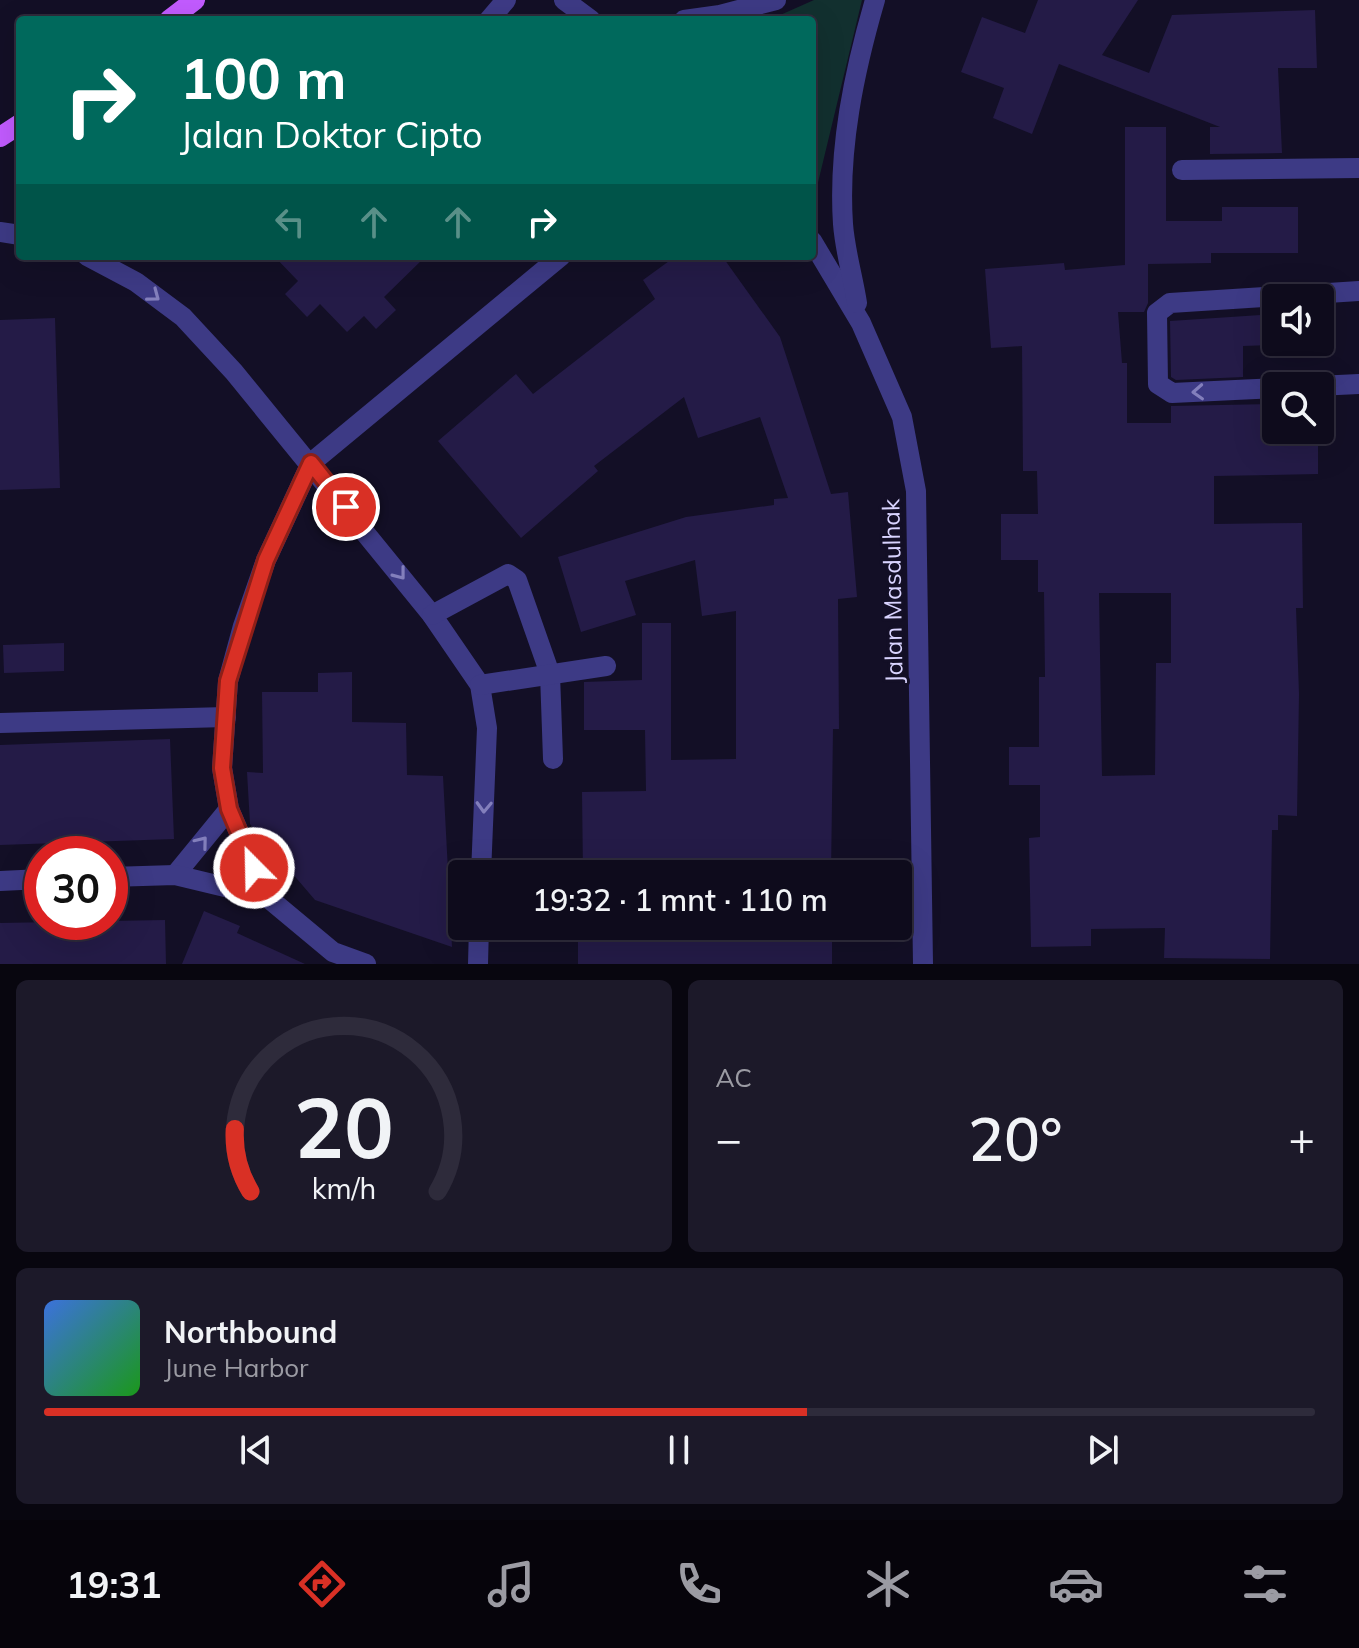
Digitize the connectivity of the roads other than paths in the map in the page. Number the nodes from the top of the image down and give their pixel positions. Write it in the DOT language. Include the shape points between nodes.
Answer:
graph roads {
  1 [pos="195,0"];
  2 [pos="506,0"];
  3 [pos="564,0"];
  4 [pos="776,0"];
  5 [pos="875,0"];
  6 [pos="174,16"];
  7 [pos="492,16"];
  8 [pos="586,16"];
  9 [pos="713,16"];
  10 [pos="1359,168"];
  11 [pos="1182,170"];
  12 [pos="816,248"];
  13 [pos="95,260"];
  14 [pos="556,260"];
  15 [pos="1359,291"];
  16 [pos="861,323"];
  17 [pos="1359,384"];
  18 [pos="1334,385"];
  19 [pos="1262,389"];
  20 [pos="311,463"];
  21 [pos="432,615"];
  22 [pos="606,666"];
  23 [pos="550,674"];
  24 [pos="480,685"];
  25 [pos="226,717"];
  26 [pos="0,723"];
  27 [pos="553,759"];
  28 [pos="229,809"];
  29 [pos="482,860"];
  30 [pos="175,875"];
  31 [pos="128,876"];
  32 [pos="24,880"];
  33 [pos="0,881"];
  34 [pos="267,897"];
  35 [pos="479,940"];
  36 [pos="366,964"];
  37 [pos="478,964"];
  38 [pos="923,964"];
  1 -- 6 [label="main road"];
  2 -- 7 [label="street"];
  3 -- 8 [label="street"];
  4 -- 9 [label="street"];
  5 -- 16 [label="street" via="847,118 843,178 843,226"];
  10 -- 11 [label="street"];
  12 -- 16 [label="street, Jalan Masdulhak"];
  13 -- 20 [label="street, one-way" via="183,317"];
  14 -- 20 [label="street"];
  19 -- 15 [label="street, one-way" via="1172,393 1158,384 1157,313 1170,303"];
  16 -- 38 [label="street, Jalan Masdulhak" via="902,417 916,491"];
  17 -- 18 [label="street"];
  20 -- 21 [label="street, one-way"];
  20 -- 25 [label="street" via="266,560 243,626 228,681"];
  21 -- 23 [label="street" via="512,575 528,602"];
  21 -- 24 [label="street"];
  22 -- 23 [label="street"];
  23 -- 24 [label="street"];
  23 -- 27 [label="street"];
  24 -- 29 [label="street, one-way" via="487,728"];
  25 -- 26 [label="street"];
  25 -- 28 [label="street" via="222,768"];
  30 -- 28 [label="street, one-way"];
  28 -- 34 [label="street"];
  30 -- 31 [label="street"];
  30 -- 34 [label="street"];
  32 -- 33 [label="street"];
  34 -- 36 [label="street" via="333,952"];
  35 -- 37 [label="street"];
}
